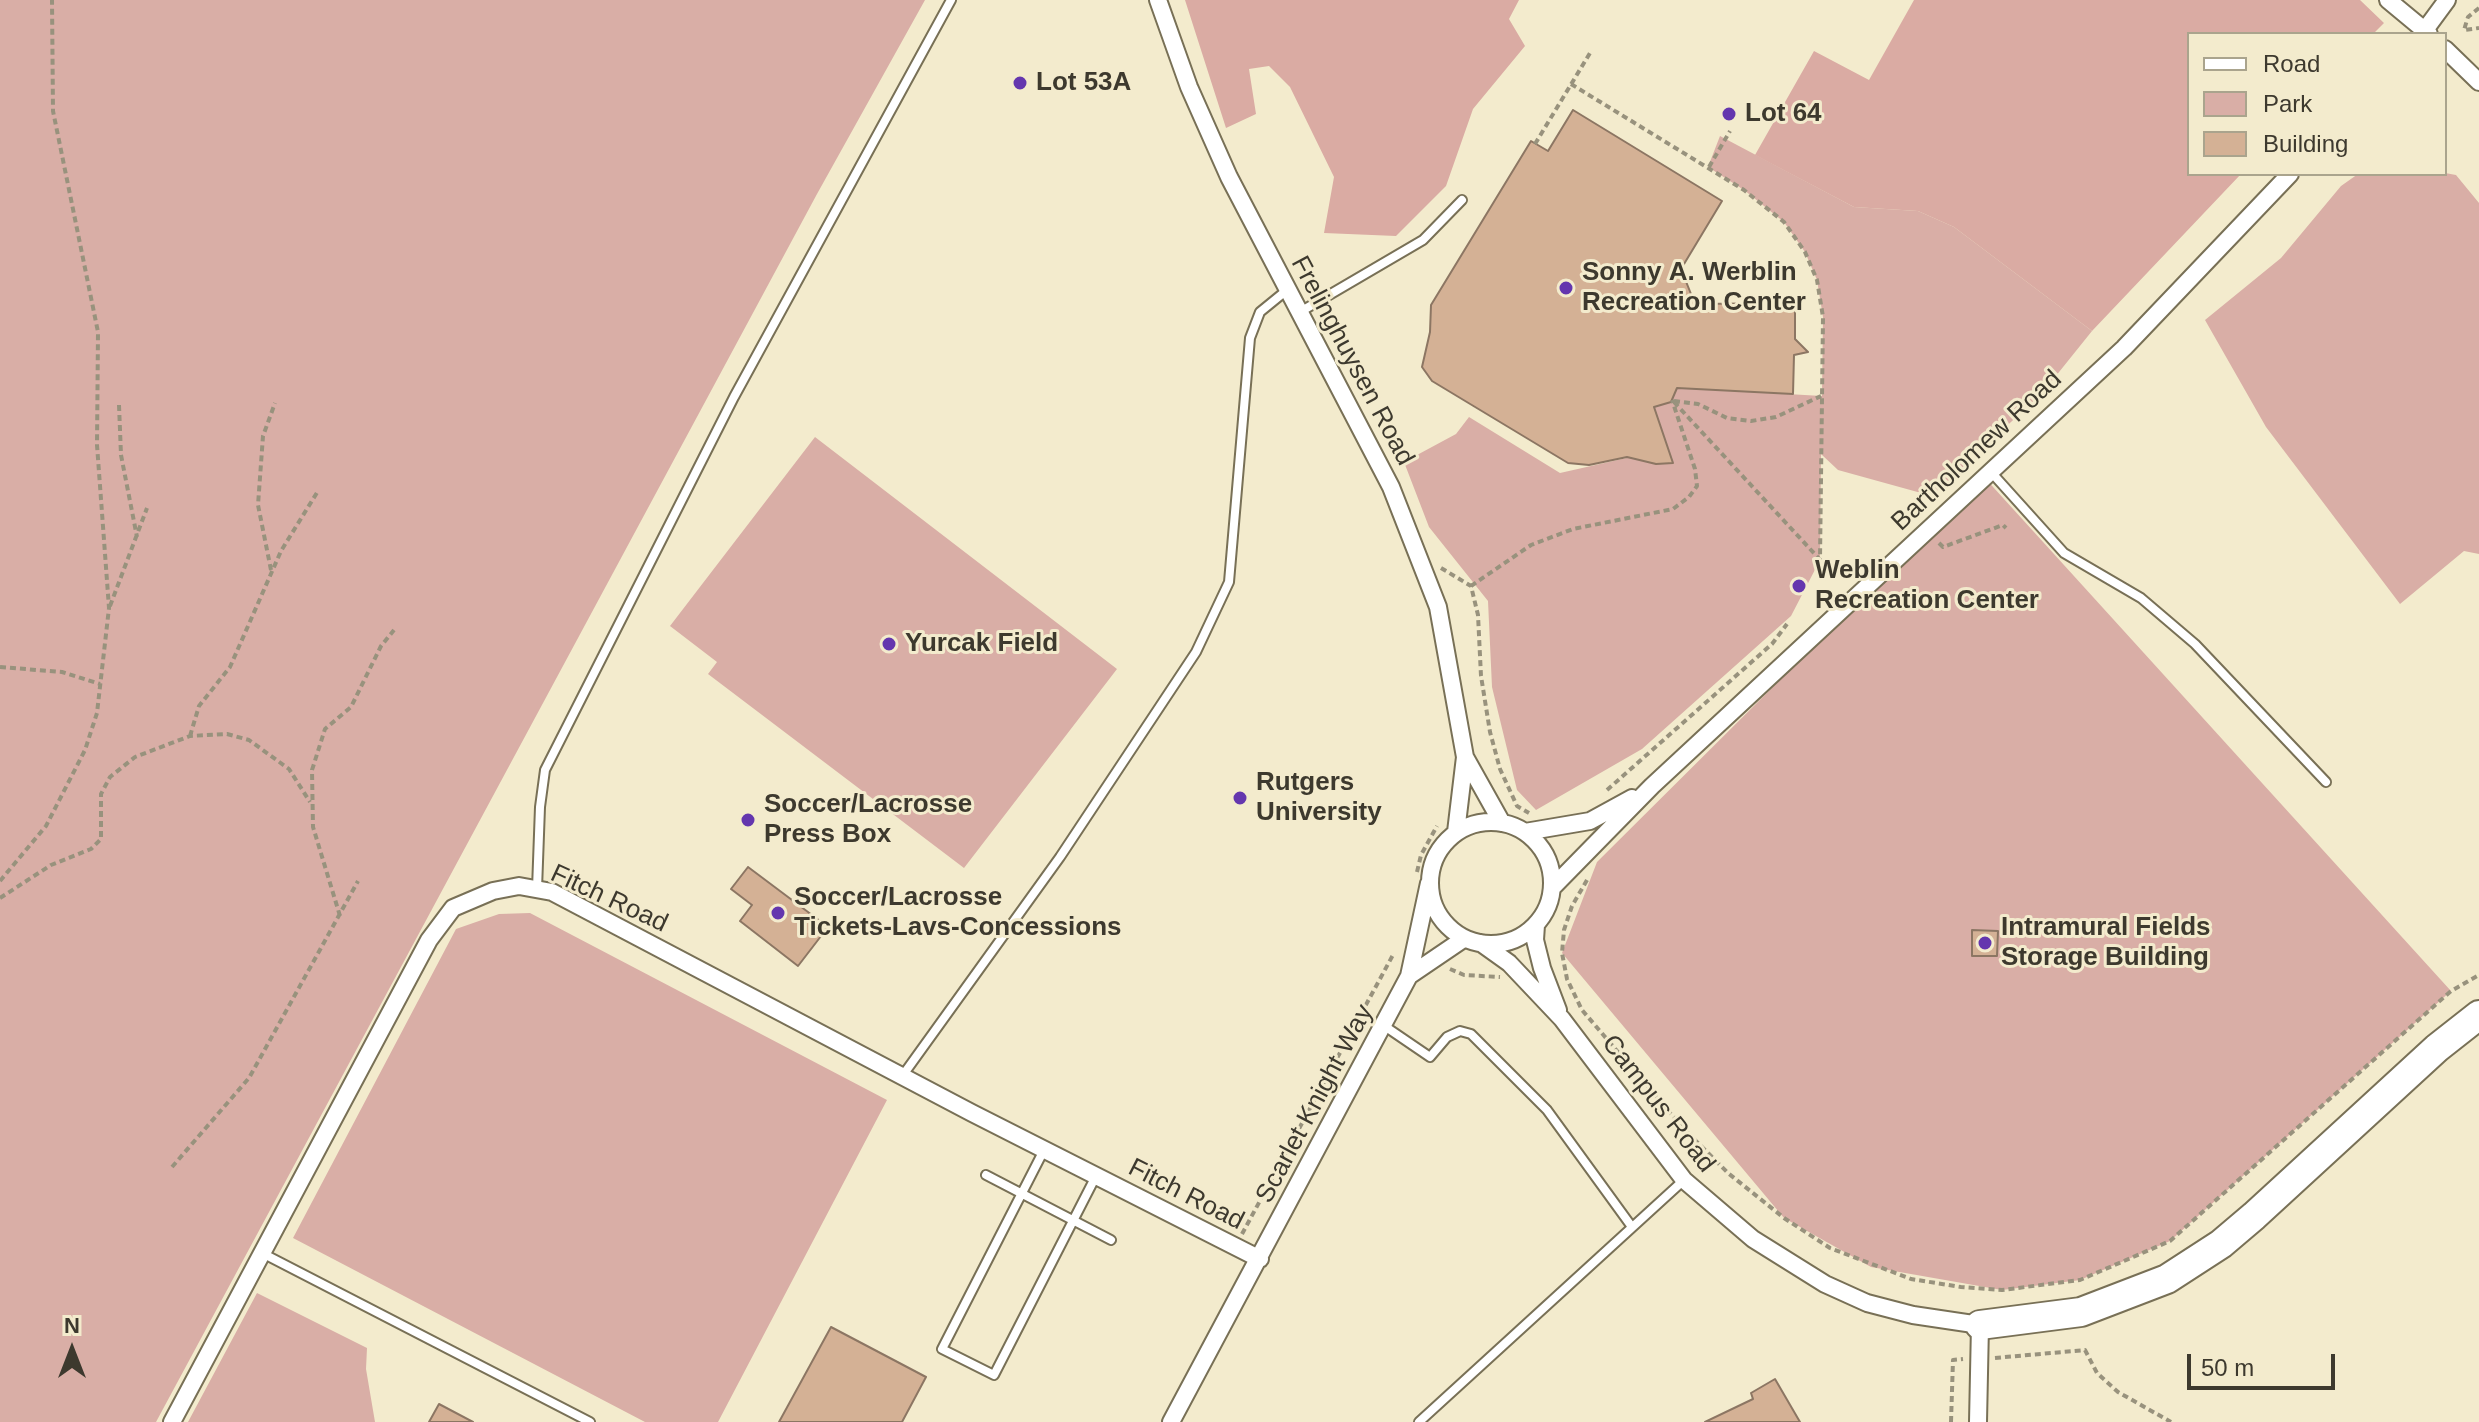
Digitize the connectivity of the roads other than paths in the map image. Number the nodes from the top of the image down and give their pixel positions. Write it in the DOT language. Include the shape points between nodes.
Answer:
graph roads {
  1 [pos="951,0"];
  2 [pos="1158,0"];
  3 [pos="2388,0"];
  4 [pos="2447,0"];
  5 [pos="2425,32"];
  6 [pos="2427,32"];
  7 [pos="2447,51"];
  8 [pos="2479,82"];
  9 [pos="2288,176"];
  10 [pos="1462,200"];
  11 [pos="1288,289"];
  12 [pos="1299,312"];
  13 [pos="1991,471"];
  14 [pos="1465,757"];
  15 [pos="2326,782"];
  16 [pos="1652,786"];
  17 [pos="1502,823"];
  18 [pos="1456,832"];
  19 [pos="1525,832"];
  20 [pos="1422,882"];
  21 [pos="1552,888"];
  22 [pos="537,889"];
  23 [pos="1536,925"];
  24 [pos="1473,941"];
  25 [pos="1409,976"];
  26 [pos="2479,1015"];
  27 [pos="1562,1019"];
  28 [pos="1383,1025"];
  29 [pos="903,1075"];
  30 [pos="1044,1150"];
  31 [pos="986,1175"];
  32 [pos="1096,1176"];
  33 [pos="1684,1180"];
  34 [pos="1022,1194"];
  35 [pos="1073,1220"];
  36 [pos="1632,1227"];
  37 [pos="1111,1240"];
  38 [pos="262,1253"];
  39 [pos="1260,1259"];
  40 [pos="1980,1325"];
  41 [pos="172,1422"];
  42 [pos="590,1422"];
  43 [pos="1171,1422"];
  44 [pos="1419,1422"];
  45 [pos="1978,1422"];
  1 -- 22 [label="lane" via="727,411 545,770"];
  2 -- 11 [label="street, Frelinghuysen Road" via="1229,177"];
  3 -- 5 [label="street"];
  4 -- 6 [label="street"];
  7 -- 8 [label="street"];
  9 -- 13 [label="street, Bartholomew Road" via="2161,312"];
  10 -- 12 [label="lane" via="1423,240"];
  11 -- 12 [label="street, Frelinghuysen Road"];
  11 -- 29 [label="lane" via="1260,312 1250,338 1229,582 1196,652 1060,857"];
  12 -- 14 [label="street, Frelinghuysen Road" via="1391,487 1438,607"];
  13 -- 15 [label="lane" via="2064,553 2141,598 2195,644"];
  13 -- 16 [label="street, Bartholomew Road"];
  14 -- 17 [label="street, Frelinghuysen Road"];
  14 -- 18 [label="street, Frelinghuysen Road"];
  16 -- 19 [label="street, Bartholomew Road" via="1590,821"];
  16 -- 21 [label="street, Bartholomew Road"];
  17 -- 18 [label="street" via="1486,822"];
  17 -- 19 [label="street"];
  18 -- 20 [label="street"];
  19 -- 21 [label="street" via="1548,859"];
  20 -- 24 [label="street" via="1439,916"];
  20 -- 25 [label="street"];
  21 -- 23 [label="street"];
  22 -- 29 [label="street, Fitch Road" via="552,892"];
  22 -- 38 [label="street, Fitch Road" via="493,891 453,908 429,940"];
  23 -- 24 [label="street" via="1516,939"];
  23 -- 27 [label="street, Campus Road" via="1542,968"];
  24 -- 25 [label="street"];
  24 -- 27 [label="street, Campus Road" via="1509,963"];
  25 -- 28 [label="street, Scarlet Knight Way"];
  26 -- 40 [label="highway" via="2196,1262 2109,1305 2052,1318"];
  27 -- 33 [label="street, Campus Road"];
  28 -- 36 [label="lane" via="1430,1057 1447,1037 1460,1031 1471,1034 1547,1110"];
  28 -- 39 [label="street, Scarlet Knight Way"];
  29 -- 30 [label="street, Fitch Road"];
  30 -- 32 [label="street, Fitch Road"];
  30 -- 34 [label="lane"];
  31 -- 34 [label="lane"];
  32 -- 35 [label="lane"];
  32 -- 39 [label="street, Fitch Road"];
  33 -- 36 [label="lane"];
  33 -- 40 [label="street, Campus Road" via="1753,1239 1825,1284 1867,1303"];
  34 -- 35 [label="lane"];
  34 -- 35 [label="lane" via="942,1349 981,1369 994,1375"];
  35 -- 37 [label="lane"];
  36 -- 44 [label="lane"];
  38 -- 41 [label="street, Fitch Road"];
  38 -- 42 [label="lane"];
  39 -- 43 [label="street, Scarlet Knight Way"];
  40 -- 45 [label="street"];
}
